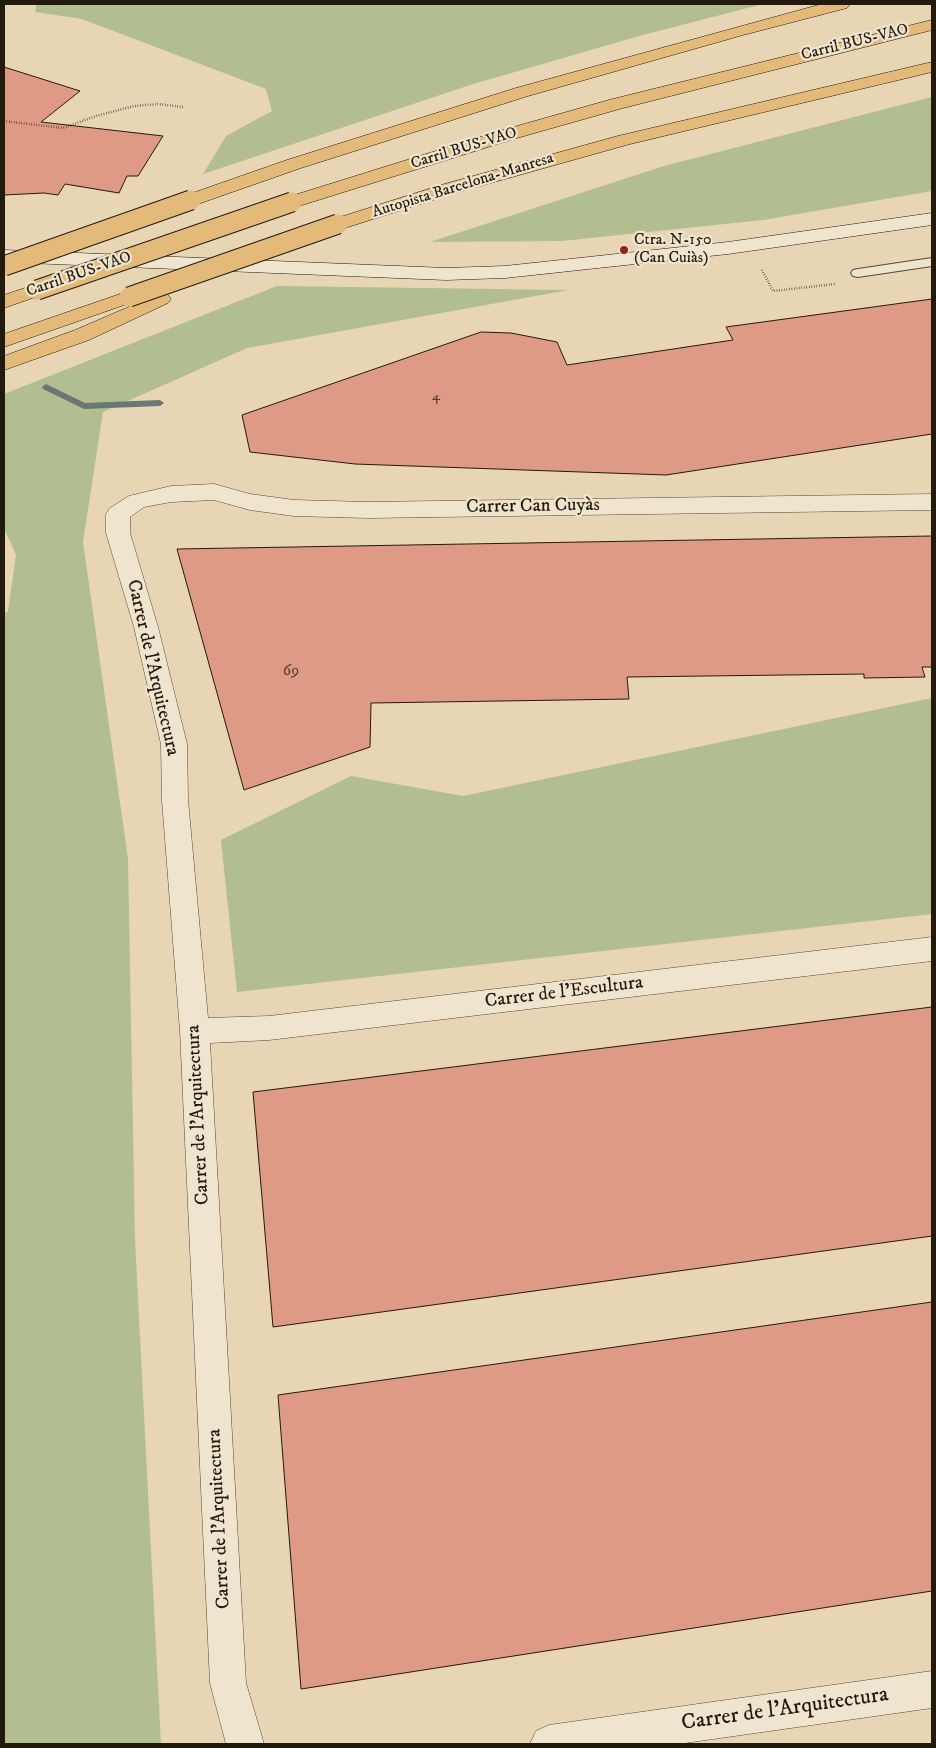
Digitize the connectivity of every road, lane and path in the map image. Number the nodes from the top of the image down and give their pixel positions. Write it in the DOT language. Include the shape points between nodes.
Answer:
graph roads {
  1 [pos="841,4"];
  2 [pos="894,17"];
  3 [pos="932,24"];
  4 [pos="932,41"];
  5 [pos="932,67"];
  6 [pos="616,104"];
  7 [pos="183,108"];
  8 [pos="4,121"];
  9 [pos="932,219"];
  10 [pos="289,241"];
  11 [pos="4,256"];
  12 [pos="932,262"];
  13 [pos="4,266"];
  14 [pos="759,266"];
  15 [pos="858,273"];
  16 [pos="828,284"];
  17 [pos="4,302"];
  18 [pos="4,341"];
  19 [pos="4,363"];
  20 [pos="137,500"];
  21 [pos="932,502"];
  22 [pos="932,949"];
  23 [pos="195,1031"];
  24 [pos="932,1689"];
  25 [pos="245,1744"];
  26 [pos="548,1744"];
  1 -- 13 [label="highway, bridge" via="522,92 294,164"];
  2 -- 6 [label="highway"];
  3 -- 6 [label="highway, Carril BUS-VAO"];
  4 -- 6 [label="highway"];
  5 -- 10 [label="highway, Autopista Barcelona-Manresa, bridge" via="625,140 448,189"];
  6 -- 17 [label="highway, Carril BUS-VAO, bridge" via="292,202"];
  7 -- 8 [label="path" via="158,104 134,106 63,128"];
  9 -- 11 [label="street" via="738,247 505,272 446,274"];
  10 -- 18 [label="highway, Autopista Barcelona-Manresa, bridge"];
  10 -- 19 [label="highway, bridge" via="82,335"];
  12 -- 15 [label="lane"];
  14 -- 16 [label="path" via="773,292"];
  20 -- 21 [label="street, Carrer Can Cuyàs" via="214,492 250,502 294,508 359,509"];
  20 -- 23 [label="street, Carrer de l'Arquitectura" via="118,514 118,533 146,628 174,744"];
  22 -- 23 [label="street, Carrer de l'Escultura" via="270,1028"];
  23 -- 25 [label="street, Carrer de l'Arquitectura" via="228,1683"];
  24 -- 26 [label="street, Carrer de l'Arquitectura"];
}
